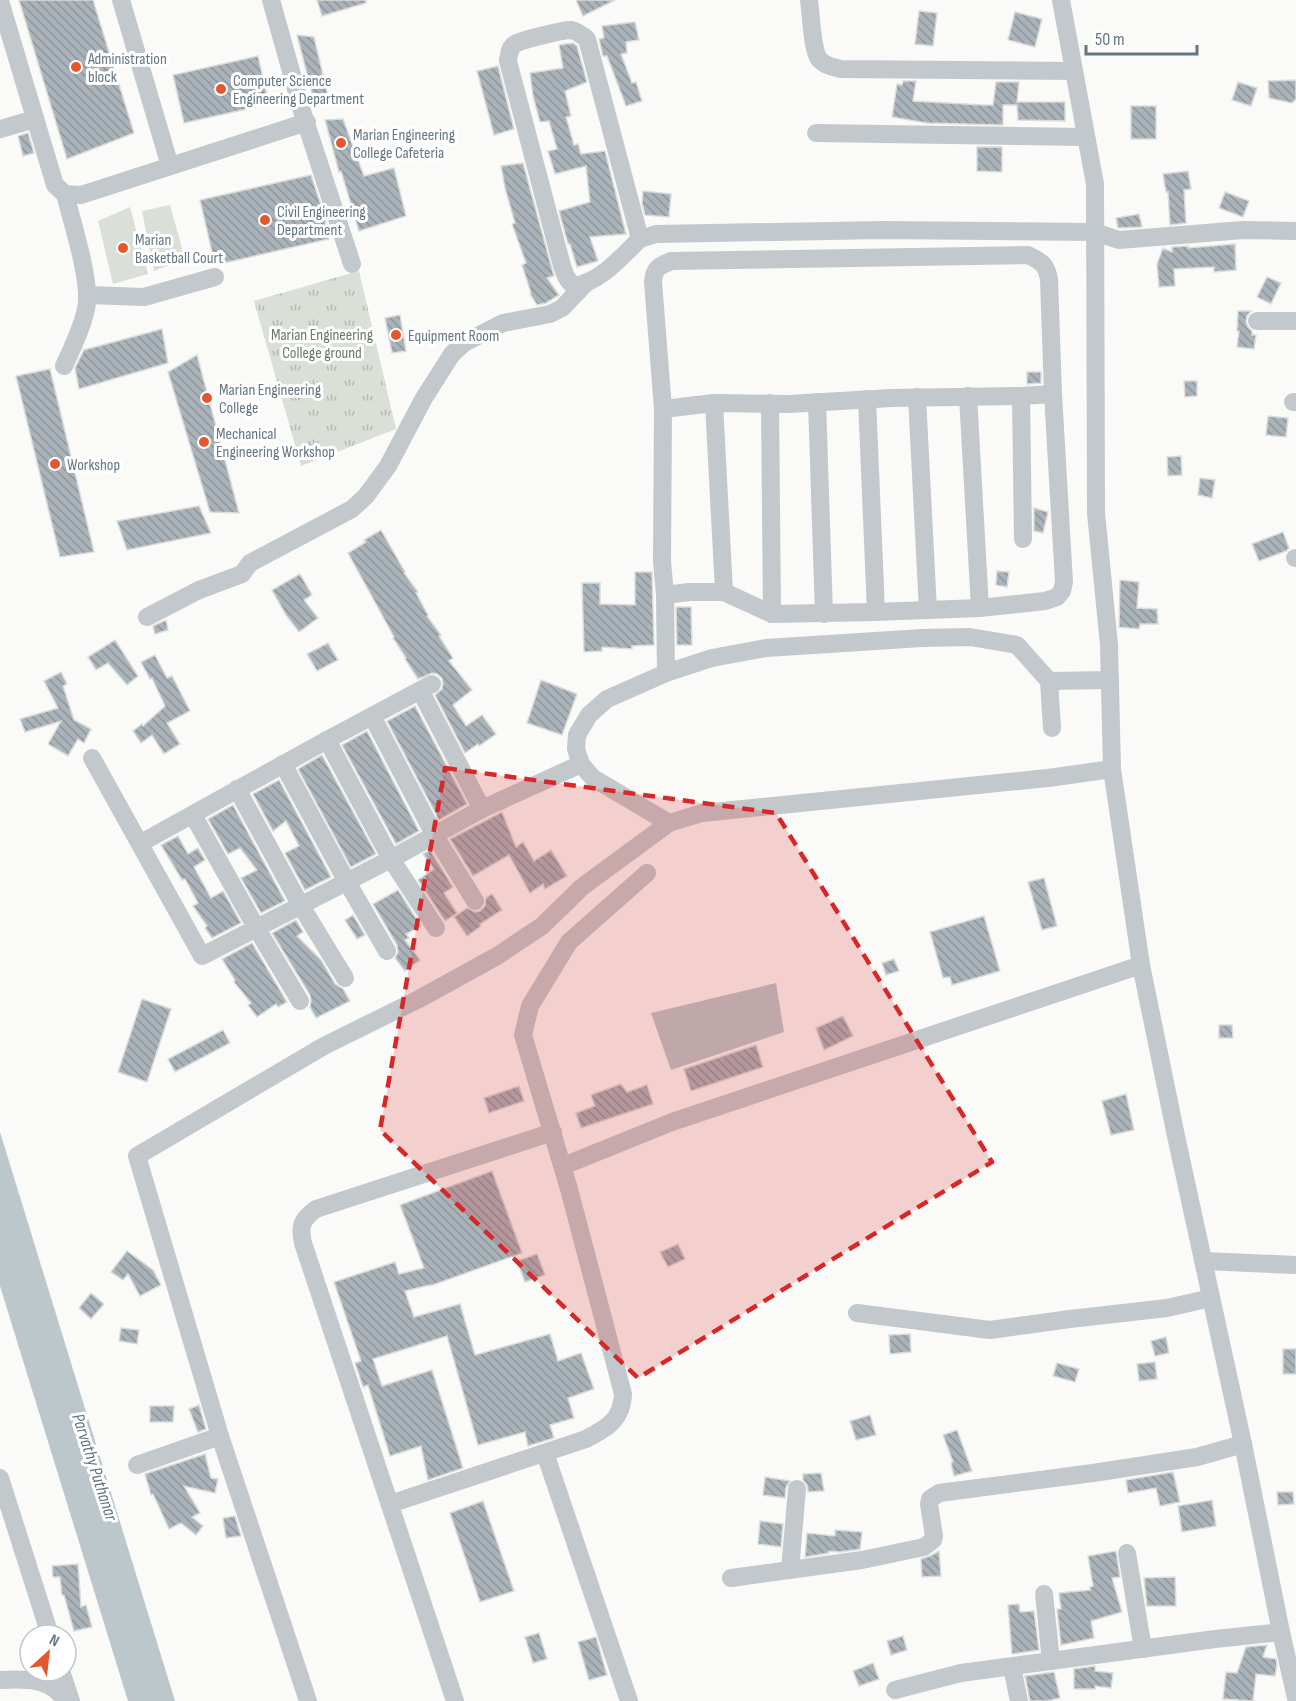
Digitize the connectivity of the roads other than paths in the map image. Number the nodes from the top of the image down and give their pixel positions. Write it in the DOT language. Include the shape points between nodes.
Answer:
graph roads {
  1 [pos="120,0"];
  2 [pos="271,0"];
  3 [pos="809,0"];
  4 [pos="1061,0"];
  5 [pos="0,1"];
  6 [pos="1074,70"];
  7 [pos="35,118"];
  8 [pos="307,122"];
  9 [pos="0,129"];
  10 [pos="816,133"];
  11 [pos="1086,137"];
  12 [pos="170,166"];
  13 [pos="65,194"];
  14 [pos="1296,231"];
  15 [pos="1095,232"];
  16 [pos="640,240"];
  17 [pos="352,264"];
  18 [pos="215,277"];
  19 [pos="585,284"];
  20 [pos="88,295"];
  21 [pos="1257,321"];
  22 [pos="1296,321"];
  23 [pos="64,366"];
  24 [pos="1053,394"];
  25 [pos="968,396"];
  26 [pos="1021,396"];
  27 [pos="917,397"];
  28 [pos="867,399"];
  29 [pos="817,402"];
  30 [pos="714,403"];
  31 [pos="770,403"];
  32 [pos="663,409"];
  33 [pos="1023,539"];
  34 [pos="724,592"];
  35 [pos="665,595"];
  36 [pos="980,608"];
  37 [pos="928,610"];
  38 [pos="876,612"];
  39 [pos="772,614"];
  40 [pos="824,614"];
  41 [pos="147,617"];
  42 [pos="666,673"];
  43 [pos="1110,680"];
  44 [pos="1049,681"];
  45 [pos="372,716"];
  46 [pos="1052,728"];
  47 [pos="327,740"];
  48 [pos="92,758"];
  49 [pos="283,764"];
  50 [pos="581,764"];
  51 [pos="1112,769"];
  52 [pos="237,789"];
  53 [pos="482,809"];
  54 [pos="193,815"];
  55 [pos="669,823"];
  56 [pos="435,836"];
  57 [pos="141,843"];
  58 [pos="391,859"];
  59 [pos="647,873"];
  60 [pos="346,882"];
  61 [pos="475,901"];
  62 [pos="301,906"];
  63 [pos="436,928"];
  64 [pos="257,929"];
  65 [pos="387,951"];
  66 [pos="1141,965"];
  67 [pos="345,978"];
  68 [pos="300,1001"];
  69 [pos="553,1132"];
  70 [pos="563,1166"];
  71 [pos="1203,1261"];
  72 [pos="1296,1265"];
  73 [pos="1211,1298"];
  74 [pos="857,1313"];
  75 [pos="220,1436"];
  76 [pos="1243,1444"];
  77 [pos="545,1453"];
  78 [pos="137,1465"];
  79 [pos="0,1478"];
  80 [pos="797,1489"];
  81 [pos="390,1504"];
  82 [pos="1127,1553"];
  83 [pos="790,1570"];
  84 [pos="731,1578"];
  85 [pos="1044,1594"];
  86 [pos="46,1623"];
  87 [pos="1281,1632"];
  88 [pos="1143,1649"];
  89 [pos="1051,1661"];
  90 [pos="1012,1666"];
  91 [pos="0,1680"];
  92 [pos="65,1683"];
  93 [pos="1295,1689"];
  94 [pos="895,1690"];
  95 [pos="65,1701"];
  96 [pos="71,1701"];
  97 [pos="308,1701"];
  98 [pos="455,1701"];
  99 [pos="629,1701"];
  100 [pos="1019,1701"];
  1 -- 12 [label="street"];
  2 -- 8 [label="street"];
  3 -- 6 [label="street" via="815,50 829,67"];
  4 -- 6 [label="street"];
  5 -- 7 [label="street"];
  6 -- 11 [label="street"];
  7 -- 9 [label="street"];
  7 -- 13 [label="street" via="55,185"];
  8 -- 12 [label="street"];
  8 -- 17 [label="street"];
  10 -- 11 [label="street"];
  11 -- 15 [label="street" via="1095,184"];
  12 -- 13 [label="street" via="81,195"];
  13 -- 20 [label="street"];
  14 -- 15 [label="street" via="1243,230 1119,240"];
  15 -- 16 [label="street" via="883,230 656,234"];
  15 -- 43 [label="street" via="1096,513"];
  16 -- 19 [label="street" via="600,276"];
  16 -- 19 [label="street" via="587,39 571,30 514,44 508,61 565,275 574,286"];
  18 -- 20 [label="street" via="144,297"];
  19 -- 41 [label="street" via="562,308 503,323 464,343 452,354 388,466 352,509 250,563 242,574 199,590"];
  20 -- 23 [label="street" via="87,308"];
  21 -- 22 [label="street"];
  24 -- 26 [label="street"];
  24 -- 32 [label="street" via="1049,279 1047,268 1028,255 671,261 654,272 653,282"];
  24 -- 36 [label="street" via="1062,591 1045,601"];
  25 -- 26 [label="street"];
  25 -- 27 [label="street"];
  25 -- 36 [label="street"];
  26 -- 33 [label="street"];
  27 -- 28 [label="street"];
  27 -- 37 [label="street"];
  28 -- 29 [label="street"];
  28 -- 38 [label="street"];
  29 -- 31 [label="street"];
  29 -- 40 [label="street"];
  30 -- 31 [label="street"];
  30 -- 32 [label="street"];
  30 -- 34 [label="street"];
  31 -- 39 [label="street"];
  32 -- 35 [label="street"];
  34 -- 35 [label="street"];
  34 -- 39 [label="street"];
  35 -- 42 [label="street"];
  36 -- 37 [label="street"];
  37 -- 38 [label="street"];
  38 -- 40 [label="street"];
  39 -- 40 [label="street"];
  42 -- 44 [label="street" via="712,658 766,648 970,637 1017,645"];
  42 -- 50 [label="street" via="607,699 589,715 577,735"];
  43 -- 44 [label="street"];
  43 -- 51 [label="street"];
  44 -- 46 [label="street"];
  45 -- 47 [label="street"];
  45 -- 53 [label="street" via="426,688"];
  45 -- 56 [label="street"];
  47 -- 49 [label="street"];
  47 -- 58 [label="street"];
  48 -- 57 [label="street"];
  49 -- 52 [label="street"];
  49 -- 60 [label="street"];
  50 -- 53 [label="street"];
  50 -- 55 [label="street" via="593,778"];
  51 -- 55 [label="street" via="702,813"];
  51 -- 66 [label="street"];
  52 -- 54 [label="street"];
  52 -- 62 [label="street"];
  53 -- 56 [label="street"];
  54 -- 57 [label="street"];
  54 -- 64 [label="street"];
  55 -- 75 [label="street" via="582,887 542,926 497,956 324,1046 137,1156"];
  56 -- 58 [label="street"];
  56 -- 61 [label="street"];
  57 -- 64 [label="street" via="202,956"];
  58 -- 60 [label="street"];
  58 -- 63 [label="street"];
  59 -- 69 [label="street" via="569,942 530,1006 523,1035"];
  60 -- 62 [label="street"];
  60 -- 65 [label="street"];
  62 -- 64 [label="street"];
  62 -- 67 [label="street"];
  64 -- 68 [label="street"];
  66 -- 70 [label="street" via="672,1122"];
  66 -- 71 [label="street"];
  69 -- 70 [label="street"];
  69 -- 81 [label="street" via="329,1204 316,1209 302,1225 303,1243"];
  70 -- 77 [label="street" via="623,1394 612,1423 586,1439"];
  71 -- 72 [label="street"];
  71 -- 73 [label="street"];
  73 -- 74 [label="street" via="1167,1308 990,1330"];
  73 -- 76 [label="street"];
  75 -- 78 [label="street"];
  75 -- 97 [label="street"];
  76 -- 83 [label="street" via="1197,1458 939,1493 929,1504 934,1536 929,1545"];
  76 -- 87 [label="street"];
  77 -- 81 [label="street"];
  77 -- 99 [label="street"];
  79 -- 86 [label="street"];
  80 -- 83 [label="street"];
  81 -- 98 [label="street"];
  82 -- 88 [label="street"];
  83 -- 84 [label="street"];
  85 -- 89 [label="street"];
  87 -- 88 [label="street"];
  87 -- 93 [label="street"];
  88 -- 89 [label="street"];
  89 -- 90 [label="street"];
  90 -- 94 [label="street" via="961,1673"];
  90 -- 100 [label="street"];
  91 -- 95 [label="street" via="32,1679 57,1691"];
  92 -- 96 [label="street"];
}
